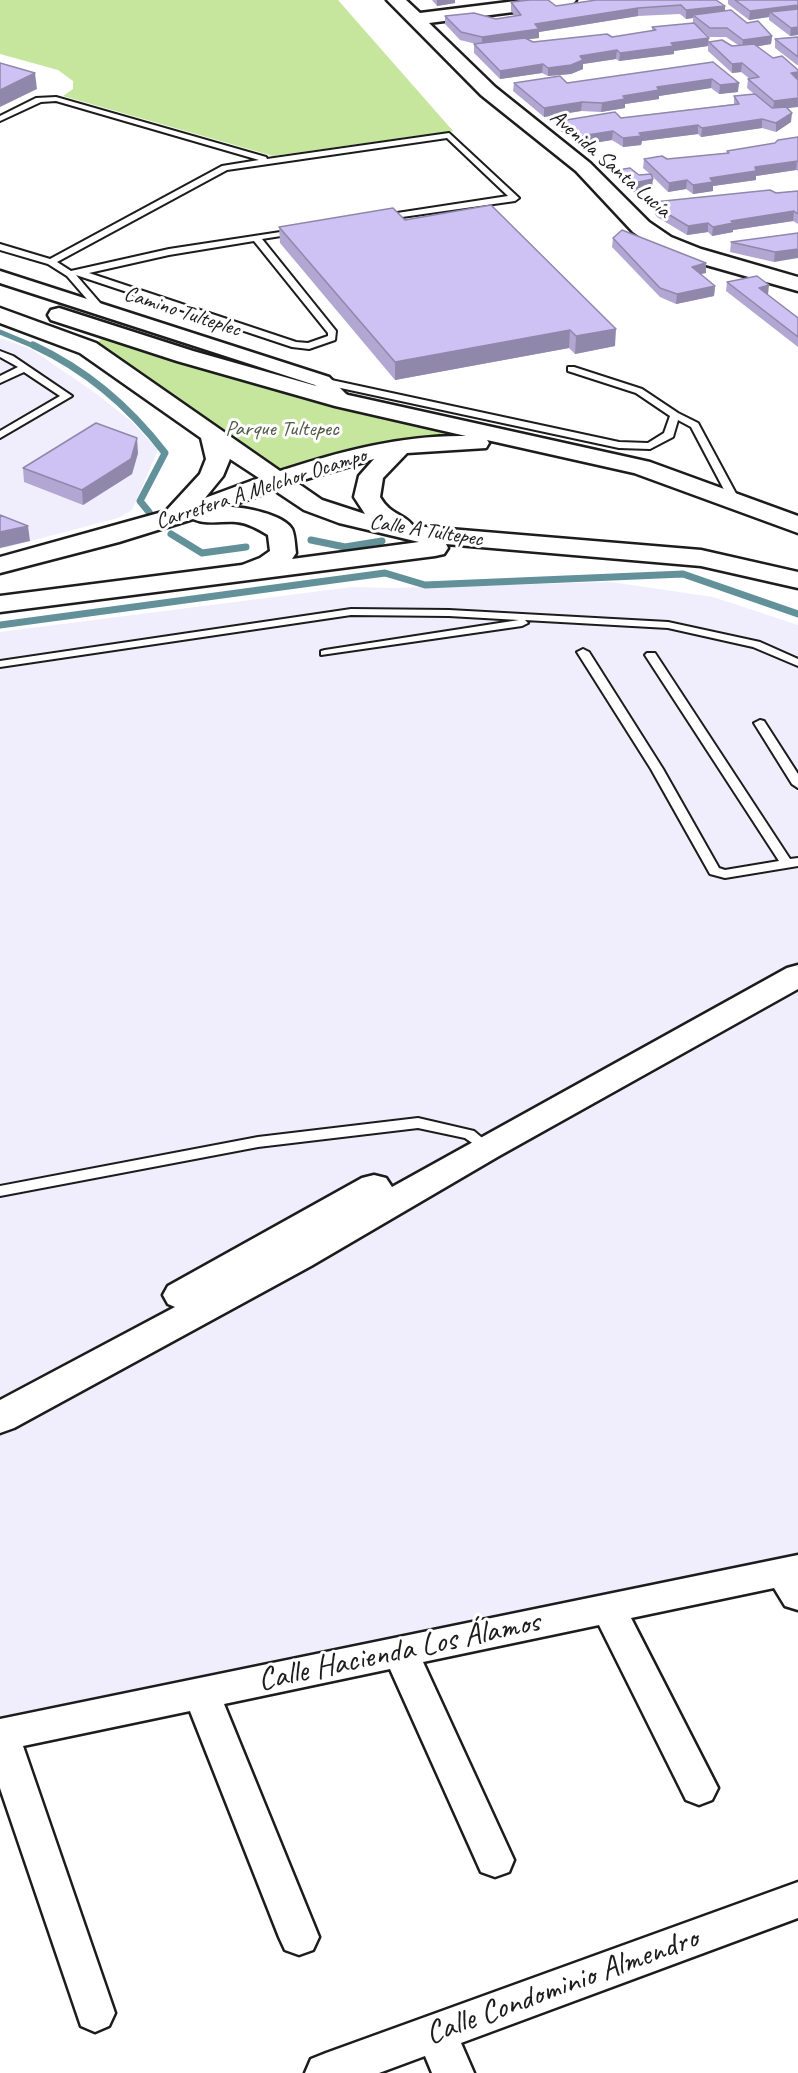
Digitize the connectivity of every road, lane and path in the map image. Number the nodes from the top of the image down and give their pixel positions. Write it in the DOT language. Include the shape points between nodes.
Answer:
graph roads {
  1 [pos="396,0"];
  2 [pos="567,0"];
  3 [pos="416,19"];
  4 [pos="0,120"];
  5 [pos="269,161"];
  6 [pos="377,219"];
  7 [pos="303,230"];
  8 [pos="256,238"];
  9 [pos="0,248"];
  10 [pos="0,254"];
  11 [pos="20,254"];
  12 [pos="51,262"];
  13 [pos="75,273"];
  14 [pos="0,277"];
  15 [pos="798,284"];
  16 [pos="0,296"];
  17 [pos="102,311"];
  18 [pos="4,317"];
  19 [pos="2,356"];
  20 [pos="24,368"];
  21 [pos="571,369"];
  22 [pos="0,380"];
  23 [pos="322,381"];
  24 [pos="344,401"];
  25 [pos="675,415"];
  26 [pos="212,434"];
  27 [pos="0,435"];
  28 [pos="399,447"];
  29 [pos="563,449"];
  30 [pos="277,481"];
  31 [pos="735,501"];
  32 [pos="175,517"];
  33 [pos="798,525"];
  34 [pos="413,534"];
  35 [pos="509,543"];
  36 [pos="0,566"];
  37 [pos="232,574"];
  38 [pos="798,580"];
  39 [pos="0,604"];
  40 [pos="551,618"];
  41 [pos="583,652"];
  42 [pos="325,653"];
  43 [pos="651,656"];
  44 [pos="798,663"];
  45 [pos="0,664"];
  46 [pos="760,723"];
  47 [pos="798,784"];
  48 [pos="793,863"];
  49 [pos="798,958"];
  50 [pos="798,975"];
  51 [pos="478,1141"];
  52 [pos="0,1191"];
  53 [pos="0,1394"];
  54 [pos="0,1418"];
  55 [pos="793,1579"];
  56 [pos="608,1608"];
  57 [pos="399,1652"];
  58 [pos="201,1693"];
  59 [pos="0,1735"];
  60 [pos="699,1788"];
  61 [pos="495,1860"];
  62 [pos="798,1900"];
  63 [pos="299,1937"];
  64 [pos="95,2013"];
  65 [pos="436,2033"];
  66 [pos="326,2073"];
  67 [pos="453,2073"];
  1 -- 3 [label="main road, Avenida Santa Lucía"];
  2 -- 3 [label="main road"];
  3 -- 15 [label="main road, Avenida Santa Lucía" via="488,91 583,167 641,227 663,242 693,254"];
  4 -- 5 [label="lane" via="39,100 56,99"];
  5 -- 6 [label="lane" via="449,135 515,198"];
  5 -- 12 [label="lane" via="225,168"];
  7 -- 8 [label="lane"];
  8 -- 13 [label="lane"];
  8 -- 13 [label="lane" via="333,333 332,338 309,346 295,345"];
  9 -- 11 [label="lane"];
  10 -- 11 [label="lane"];
  11 -- 12 [label="lane"];
  12 -- 13 [label="lane"];
  13 -- 17 [label="lane"];
  14 -- 17 [label="street, Camino Tulteplec"];
  16 -- 24 [label="main road" via="185,356"];
  17 -- 23 [label="street, Camino Tulteplec"];
  18 -- 26 [label="main road, Calle A Tultepec" via="88,348"];
  19 -- 20 [label="lane"];
  20 -- 22 [label="lane"];
  20 -- 27 [label="lane" via="67,396"];
  21 -- 25 [label="lane" via="639,391"];
  23 -- 24 [label="street, Camino Tulteplec"];
  23 -- 25 [label="lane" via="619,444 650,446 669,435"];
  24 -- 29 [label="main road"];
  25 -- 31 [label="lane" via="695,425"];
  26 -- 30 [label="main road, Calle A Tultepec"];
  26 -- 32 [label="main road" via="218,459 211,476"];
  28 -- 29 [label="main road, Carretera A Melchor Ocampo" via="466,442"];
  28 -- 30 [label="main road, Carretera A Melchor Ocampo" via="335,460"];
  28 -- 34 [label="main road" via="371,476 367,497 377,514"];
  29 -- 31 [label="main road" via="641,467"];
  30 -- 32 [label="main road, Carretera A Melchor Ocampo"];
  30 -- 34 [label="main road, Calle A Tultepec" via="313,505"];
  31 -- 33 [label="main road"];
  32 -- 36 [label="main road, Carretera A Melchor Ocampo"];
  32 -- 37 [label="main road" via="232,513 259,518 280,531 283,553 269,564"];
  34 -- 35 [label="main road, Calle A Tultepec"];
  35 -- 37 [label="main road" via="411,550"];
  35 -- 38 [label="main road, Calle A Tultepec" via="701,558"];
  37 -- 39 [label="main road"];
  40 -- 42 [label="lane"];
  40 -- 44 [label="lane" via="668,625 756,644"];
  40 -- 45 [label="lane" via="351,612"];
  41 -- 48 [label="lane" via="657,769 714,871 725,874"];
  43 -- 48 [label="lane"];
  46 -- 47 [label="lane"];
  49 -- 51 [label="main road"];
  50 -- 51 [label="main road"];
  51 -- 52 [label="lane" via="418,1124 258,1142"];
  51 -- 53 [label="main road"];
  51 -- 54 [label="main road" via="298,1257"];
  55 -- 56 [label="street, Calle Hacienda Los Álamos"];
  56 -- 57 [label="street, Calle Hacienda Los Álamos"];
  56 -- 60 [label="street"];
  57 -- 58 [label="street, Calle Hacienda Los Álamos"];
  57 -- 61 [label="street"];
  58 -- 59 [label="street, Calle Hacienda Los Álamos"];
  58 -- 63 [label="street"];
  59 -- 64 [label="street"];
  62 -- 65 [label="street, Calle Condominio Almendro"];
  65 -- 66 [label="street, Calle Condominio Almendro"];
  65 -- 67 [label="street"];
}
